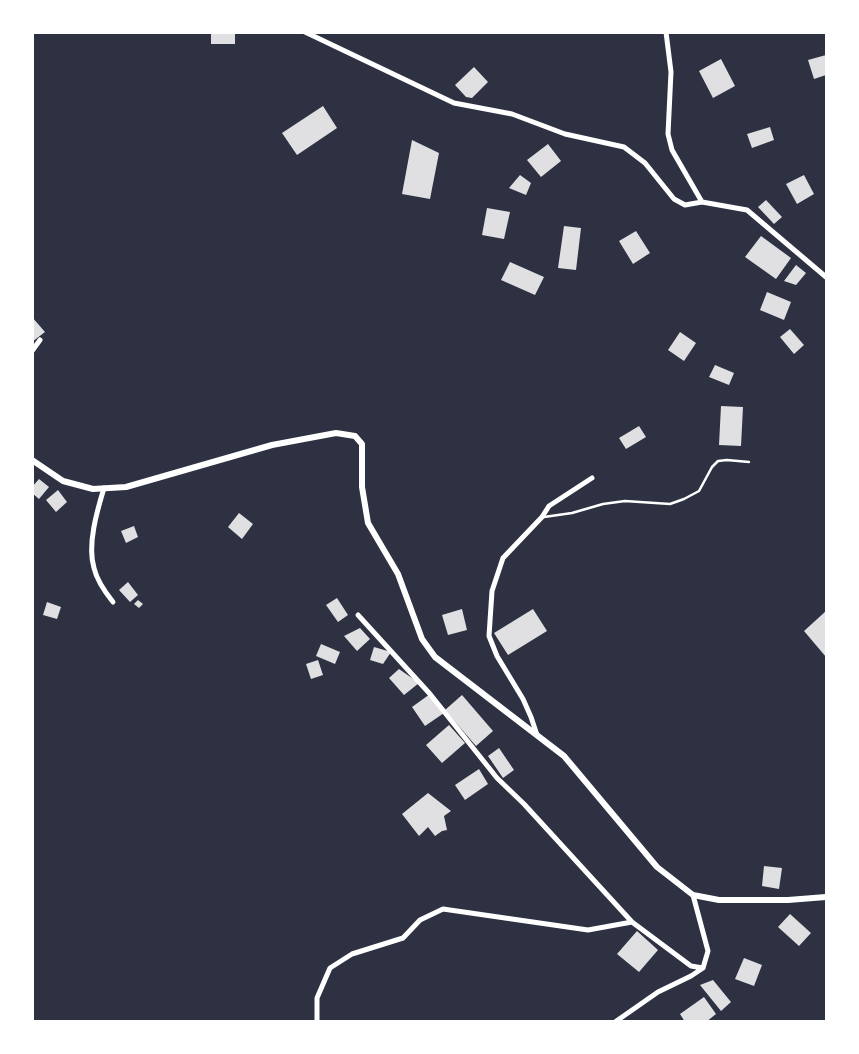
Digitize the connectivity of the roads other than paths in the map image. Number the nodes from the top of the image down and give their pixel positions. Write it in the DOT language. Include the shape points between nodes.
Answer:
graph roads {
  1 [pos="305,32"];
  2 [pos="666,32"];
  3 [pos="702,202"];
  4 [pos="826,277"];
  5 [pos="40,340"];
  6 [pos="32,351"];
  7 [pos="32,460"];
  8 [pos="749,462"];
  9 [pos="592,478"];
  10 [pos="104,488"];
  11 [pos="542,517"];
  12 [pos="113,602"];
  13 [pos="358,616"];
  14 [pos="537,735"];
  15 [pos="693,895"];
  16 [pos="826,897"];
  17 [pos="632,922"];
  18 [pos="703,968"];
  19 [pos="317,1022"];
  20 [pos="615,1022"];
  1 -- 3 [label="street" via="454,103 512,114 565,134 624,147 645,163 674,199 685,205"];
  2 -- 3 [label="street" via="671,72 668,134 672,150"];
  3 -- 4 [label="street" via="747,210"];
  5 -- 6 [label="street"];
  7 -- 10 [label="street" via="63,481 93,489"];
  8 -- 11 [label="lane" via="718,461 699,491 670,504 626,501"];
  9 -- 11 [label="street" via="550,506"];
  10 -- 12 [label="street" via="94,530 92,561"];
  10 -- 14 [label="street" via="126,487 272,445 336,433 356,436 362,444 362,487 368,523 398,574 422,638 435,657"];
  11 -- 14 [label="street" via="503,558 492,591 488,636 532,717"];
  13 -- 17 [label="street" via="430,694 497,778"];
  14 -- 15 [label="street" via="564,756 657,867"];
  15 -- 16 [label="street" via="719,900"];
  15 -- 18 [label="street" via="708,951"];
  17 -- 18 [label="street" via="691,966"];
  17 -- 19 [label="street" via="588,930 443,909 420,920 403,938 352,954 330,968 317,998"];
  18 -- 20 [label="street" via="658,992"];
}
